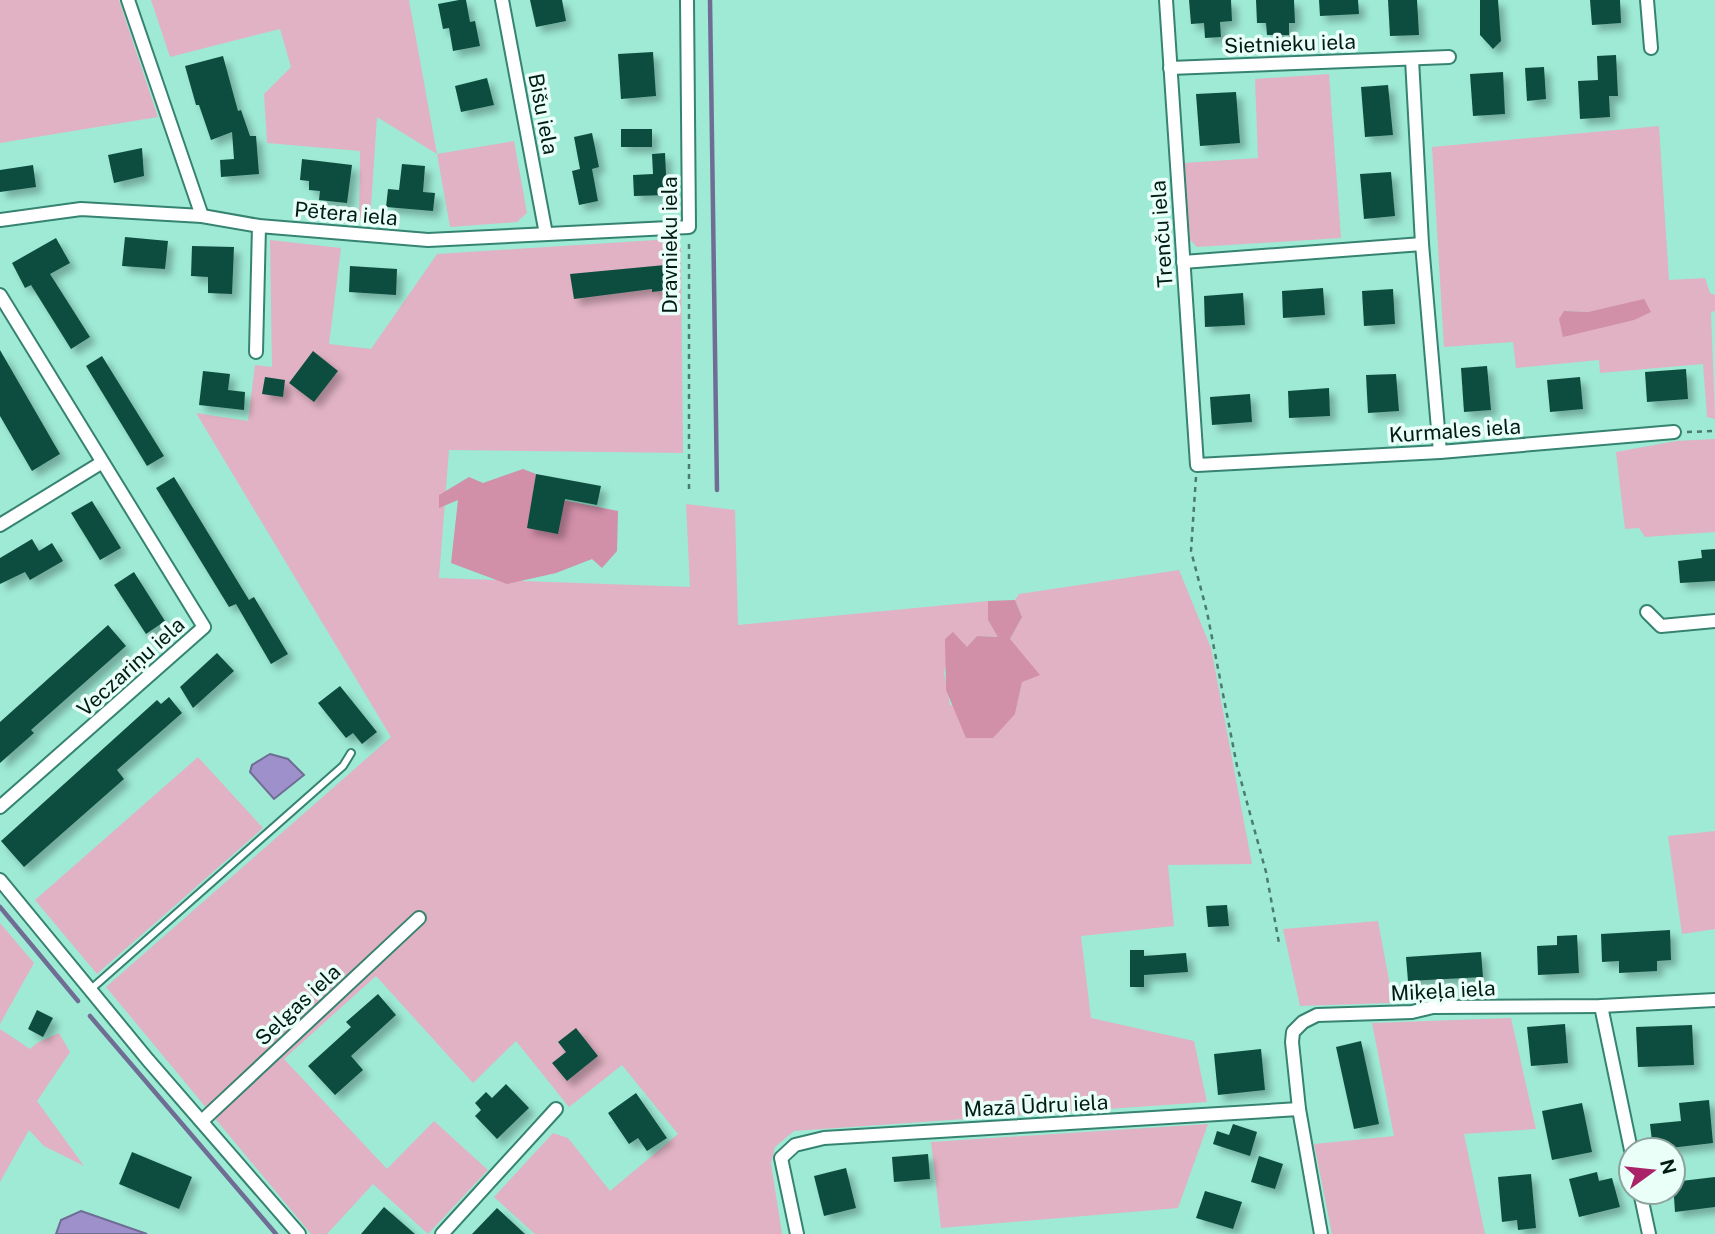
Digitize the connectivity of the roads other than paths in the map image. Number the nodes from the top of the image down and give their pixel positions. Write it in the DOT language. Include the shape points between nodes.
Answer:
graph roads {
  1 [pos="128,0"];
  2 [pos="502,0"];
  3 [pos="687,0"];
  4 [pos="1166,0"];
  5 [pos="1647,0"];
  6 [pos="1651,48"];
  7 [pos="1450,57"];
  8 [pos="1412,59"];
  9 [pos="1170,68"];
  10 [pos="202,216"];
  11 [pos="0,220"];
  12 [pos="259,226"];
  13 [pos="689,227"];
  14 [pos="546,234"];
  15 [pos="1422,244"];
  16 [pos="1183,262"];
  17 [pos="0,295"];
  18 [pos="256,352"];
  19 [pos="1674,432"];
  20 [pos="1440,452"];
  21 [pos="101,463"];
  22 [pos="1197,465"];
  23 [pos="0,525"];
  24 [pos="1647,612"];
  25 [pos="1715,621"];
  26 [pos="351,753"];
  27 [pos="0,807"];
  28 [pos="0,880"];
  29 [pos="419,918"];
  30 [pos="90,990"];
  31 [pos="1715,1000"];
  32 [pos="1601,1006"];
  33 [pos="556,1109"];
  34 [pos="1299,1109"];
  35 [pos="203,1120"];
  36 [pos="1628,1136"];
  37 [pos="1643,1206"];
  38 [pos="299,1234"];
  39 [pos="442,1234"];
  40 [pos="797,1234"];
  41 [pos="1321,1234"];
  42 [pos="1649,1234"];
  1 -- 10 [label="street"];
  2 -- 14 [label="street, Bišu iela"];
  3 -- 13 [label="street, Dravnieku iela"];
  4 -- 9 [label="street, Trenču iela"];
  5 -- 6 [label="street"];
  7 -- 8 [label="street, Sietnieku iela"];
  8 -- 9 [label="street, Sietnieku iela"];
  8 -- 15 [label="street"];
  9 -- 16 [label="street, Trenču iela"];
  10 -- 11 [label="street, Pētera iela" via="81,209"];
  10 -- 12 [label="street, Pētera iela"];
  12 -- 14 [label="street, Pētera iela" via="428,240"];
  12 -- 18 [label="street"];
  13 -- 14 [label="street, Pētera iela"];
  15 -- 16 [label="street"];
  15 -- 20 [label="street"];
  16 -- 22 [label="street, Trenču iela"];
  17 -- 21 [label="street, Veczariņu iela"];
  19 -- 20 [label="street, Kurmales iela"];
  20 -- 22 [label="street, Kurmales iela"];
  21 -- 23 [label="street"];
  21 -- 27 [label="street, Veczariņu iela" via="204,627"];
  24 -- 25 [label="street" via="1661,626"];
  26 -- 30 [label="lane" via="343,766"];
  28 -- 30 [label="street"];
  29 -- 35 [label="street, Selgas iela"];
  30 -- 35 [label="street"];
  31 -- 32 [label="street, Miķeļa iela"];
  32 -- 34 [label="street, Miķeļa iela" via="1433,1007 1412,1012 1317,1015 1293,1032"];
  32 -- 36 [label="street"];
  33 -- 39 [label="street"];
  34 -- 40 [label="street, Mazā Ūdru iela" via="824,1138 795,1145 781,1158"];
  34 -- 41 [label="street"];
  35 -- 38 [label="street"];
  37 -- 42 [label="street"];
}
